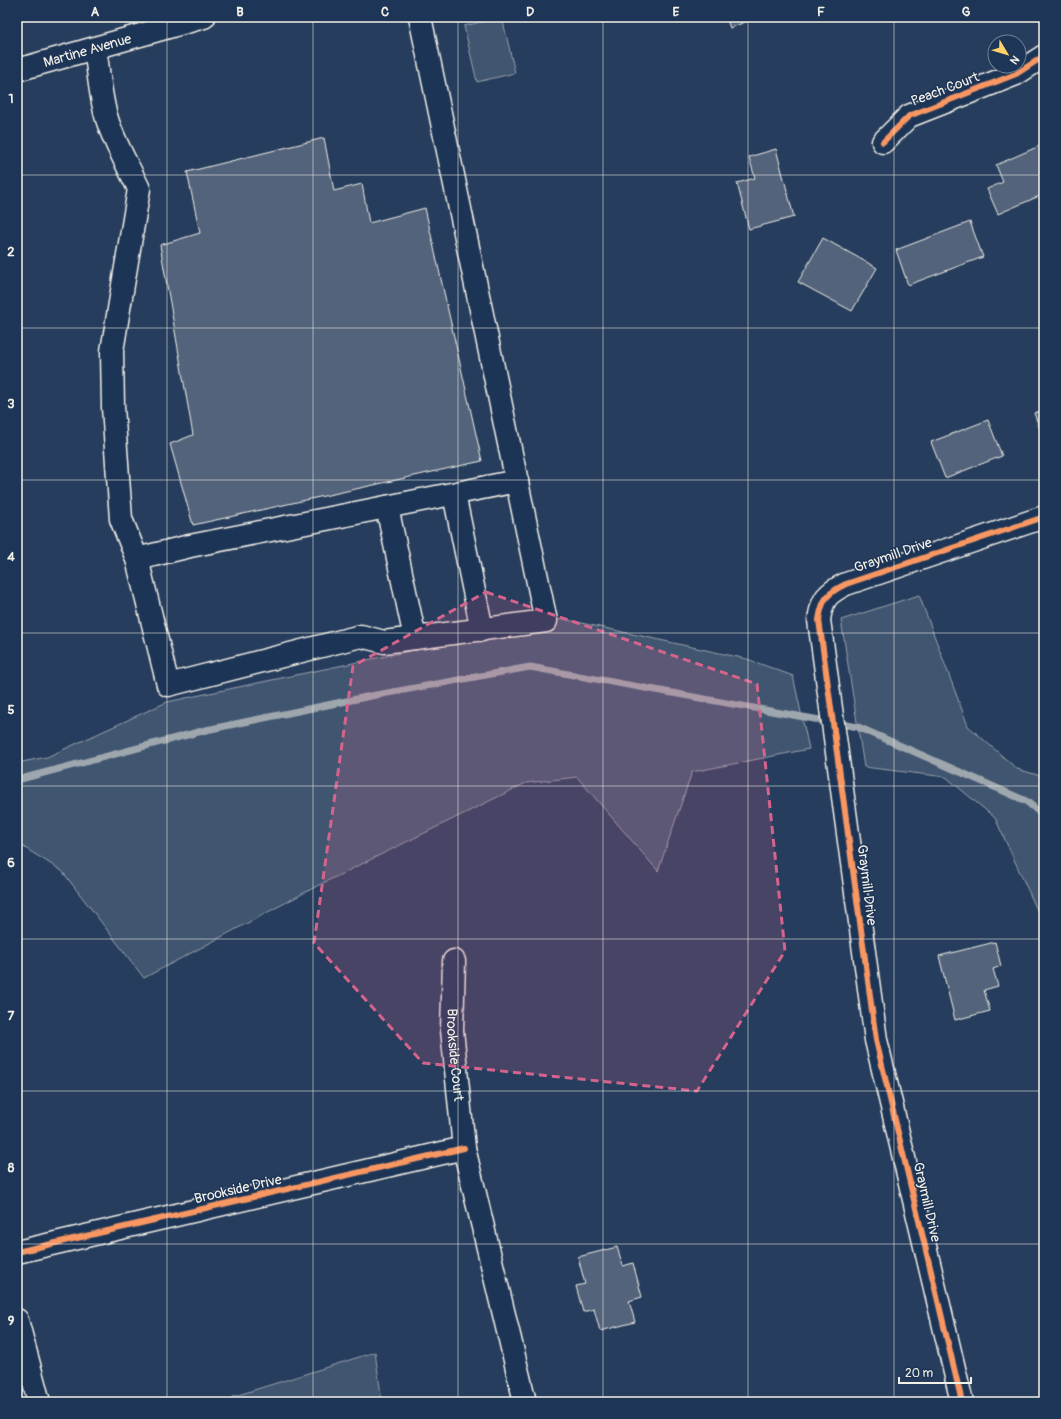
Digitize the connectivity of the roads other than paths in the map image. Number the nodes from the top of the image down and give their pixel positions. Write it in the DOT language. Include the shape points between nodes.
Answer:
graph roads {
  1 [pos="204,17"];
  2 [pos="420,17"];
  3 [pos="95,49"];
  4 [pos="1044,56"];
  5 [pos="17,70"];
  6 [pos="883,142"];
  7 [pos="517,481"];
  8 [pos="454,494"];
  9 [pos="387,507"];
  10 [pos="1044,517"];
  11 [pos="137,559"];
  12 [pos="482,630"];
  13 [pos="415,638"];
  14 [pos="454,961"];
  15 [pos="464,1148"];
  16 [pos="17,1252"];
  17 [pos="17,1320"];
  18 [pos="40,1402"];
  19 [pos="525,1402"];
  20 [pos="962,1402"];
  1 -- 3 [label="street, Martine Avenue"];
  2 -- 7 [label="street"];
  3 -- 5 [label="street, Martine Avenue"];
  3 -- 11 [label="street" via="106,118 120,154 139,189 112,351 112,407 122,519"];
  4 -- 6 [label="street, Peach Court" via="1016,74 909,116"];
  7 -- 8 [label="street"];
  7 -- 12 [label="street" via="546,621"];
  8 -- 9 [label="street"];
  8 -- 12 [label="street"];
  9 -- 11 [label="street"];
  9 -- 13 [label="street"];
  10 -- 20 [label="street, Graymill Drive" via="863,577 834,590 821,606 819,620 876,1040"];
  11 -- 13 [label="street" via="168,685 361,636 384,642"];
  12 -- 13 [label="street"];
  14 -- 15 [label="street, Brookside Court" via="452,1030"];
  15 -- 16 [label="street, Brookside Drive"];
  15 -- 19 [label="street"];
  17 -- 18 [label="street"];
}
